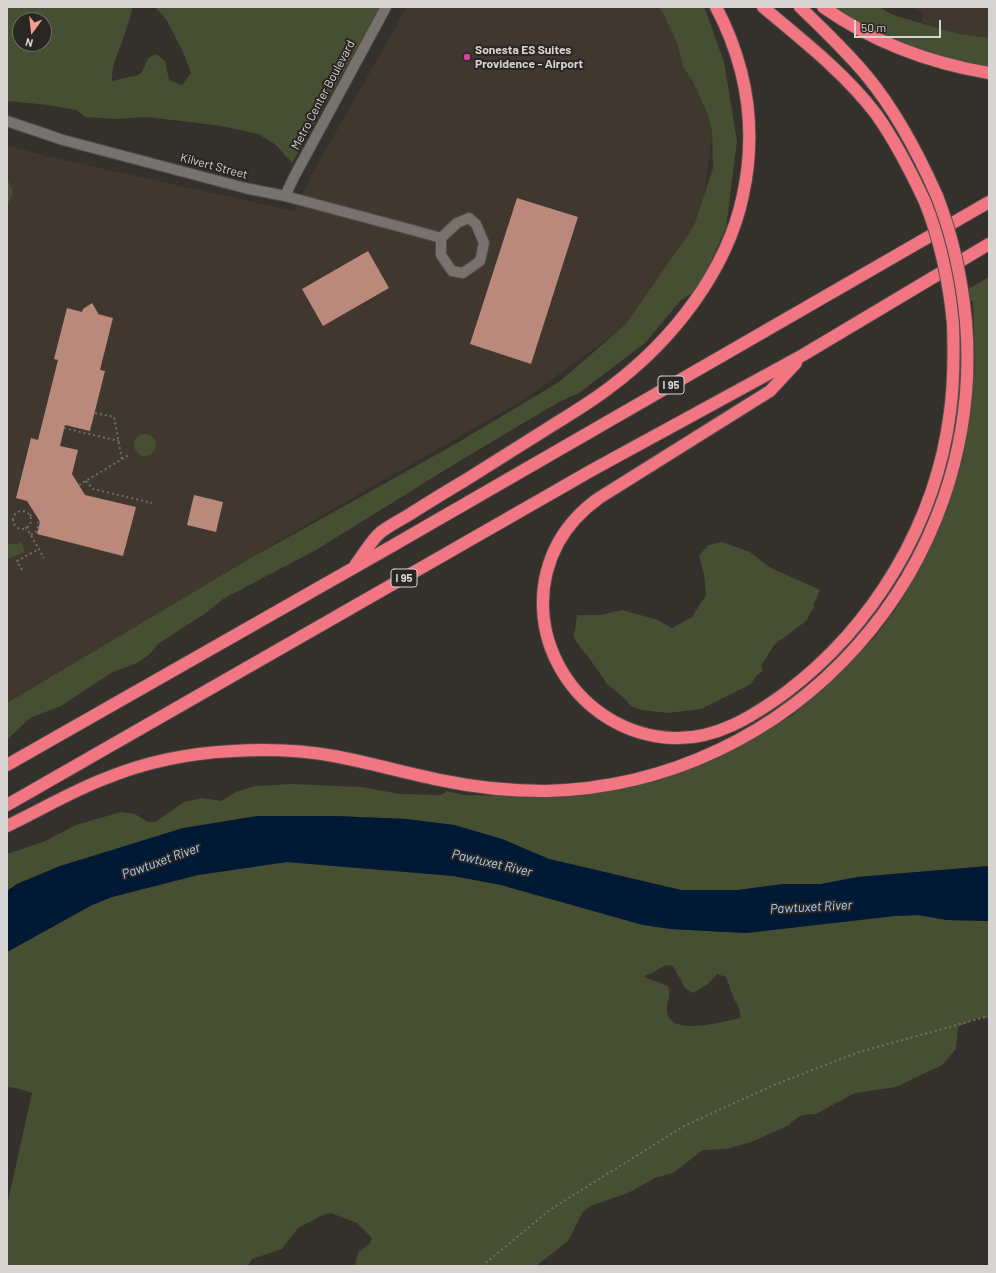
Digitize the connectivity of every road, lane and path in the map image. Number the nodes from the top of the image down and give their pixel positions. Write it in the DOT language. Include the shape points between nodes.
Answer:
graph roads {
  1 [pos="386,7"];
  2 [pos="716,7"];
  3 [pos="763,7"];
  4 [pos="800,7"];
  5 [pos="823,7"];
  6 [pos="989,73"];
  7 [pos="7,121"];
  8 [pos="285,196"];
  9 [pos="989,202"];
  10 [pos="441,238"];
  11 [pos="989,244"];
  12 [pos="803,355"];
  13 [pos="95,413"];
  14 [pos="64,428"];
  15 [pos="119,441"];
  16 [pos="129,455"];
  17 [pos="122,460"];
  18 [pos="86,481"];
  19 [pos="79,485"];
  20 [pos="152,503"];
  21 [pos="34,512"];
  22 [pos="30,516"];
  23 [pos="39,520"];
  24 [pos="26,527"];
  25 [pos="31,535"];
  26 [pos="39,549"];
  27 [pos="44,558"];
  28 [pos="353,568"];
  29 [pos="22,570"];
  30 [pos="7,765"];
  31 [pos="7,805"];
  32 [pos="7,826"];
  33 [pos="989,1016"];
  34 [pos="482,1266"];
  1 -- 8 [label="street, Metro Center Boulevard"];
  2 -- 28 [label="highway" via="731,38 742,74 749,111 750,148 745,185 736,219 721,256 700,292 658,344 626,375 567,416 380,533"];
  3 -- 12 [label="highway, bridge" via="849,83 875,113 908,166 933,221 944,262 953,324 954,367 950,412 942,454 929,498 892,577 851,632 787,691 756,712 719,731 705,735 674,738 644,734 616,723 580,696 563,674 551,648 544,621 543,593 549,566 558,544 579,514 594,502 770,391"];
  4 -- 32 [label="highway, bridge" via="850,56 884,98 913,145 937,196 956,254 968,341 966,398 960,439 942,504 904,583 883,615 845,659 807,693 741,738 691,761 626,781 548,791 496,789 468,786 340,757 255,750 211,752 147,764 110,776"];
  5 -- 6 [label="highway" via="870,36 908,52 950,65"];
  7 -- 8 [label="street, Kilvert Street" via="89,147"];
  8 -- 10 [label="street, Kilvert Street"];
  9 -- 28 [label="highway, I 95"];
  10 -- 10 [label="street" via="441,255 452,271 463,273 480,261 484,243 476,224 469,218 458,223"];
  11 -- 12 [label="highway, I 95"];
  12 -- 31 [label="highway, I 95" via="594,469"];
  13 -- 15 [label="path" via="114,418"];
  14 -- 15 [label="path"];
  15 -- 17 [label="path"];
  16 -- 17 [label="path"];
  17 -- 18 [label="path"];
  18 -- 19 [label="path"];
  18 -- 20 [label="path" via="93,489"];
  21 -- 22 [label="path"];
  22 -- 24 [label="path" via="30,523"];
  22 -- 24 [label="path" via="23,511 14,516 16,526"];
  23 -- 25 [label="path" via="36,531"];
  24 -- 25 [label="path"];
  25 -- 26 [label="path"];
  26 -- 27 [label="path"];
  26 -- 29 [label="path" via="17,561"];
  28 -- 30 [label="highway, I 95"];
  33 -- 34 [label="path" via="859,1052 774,1085 684,1126 551,1209"];
}
